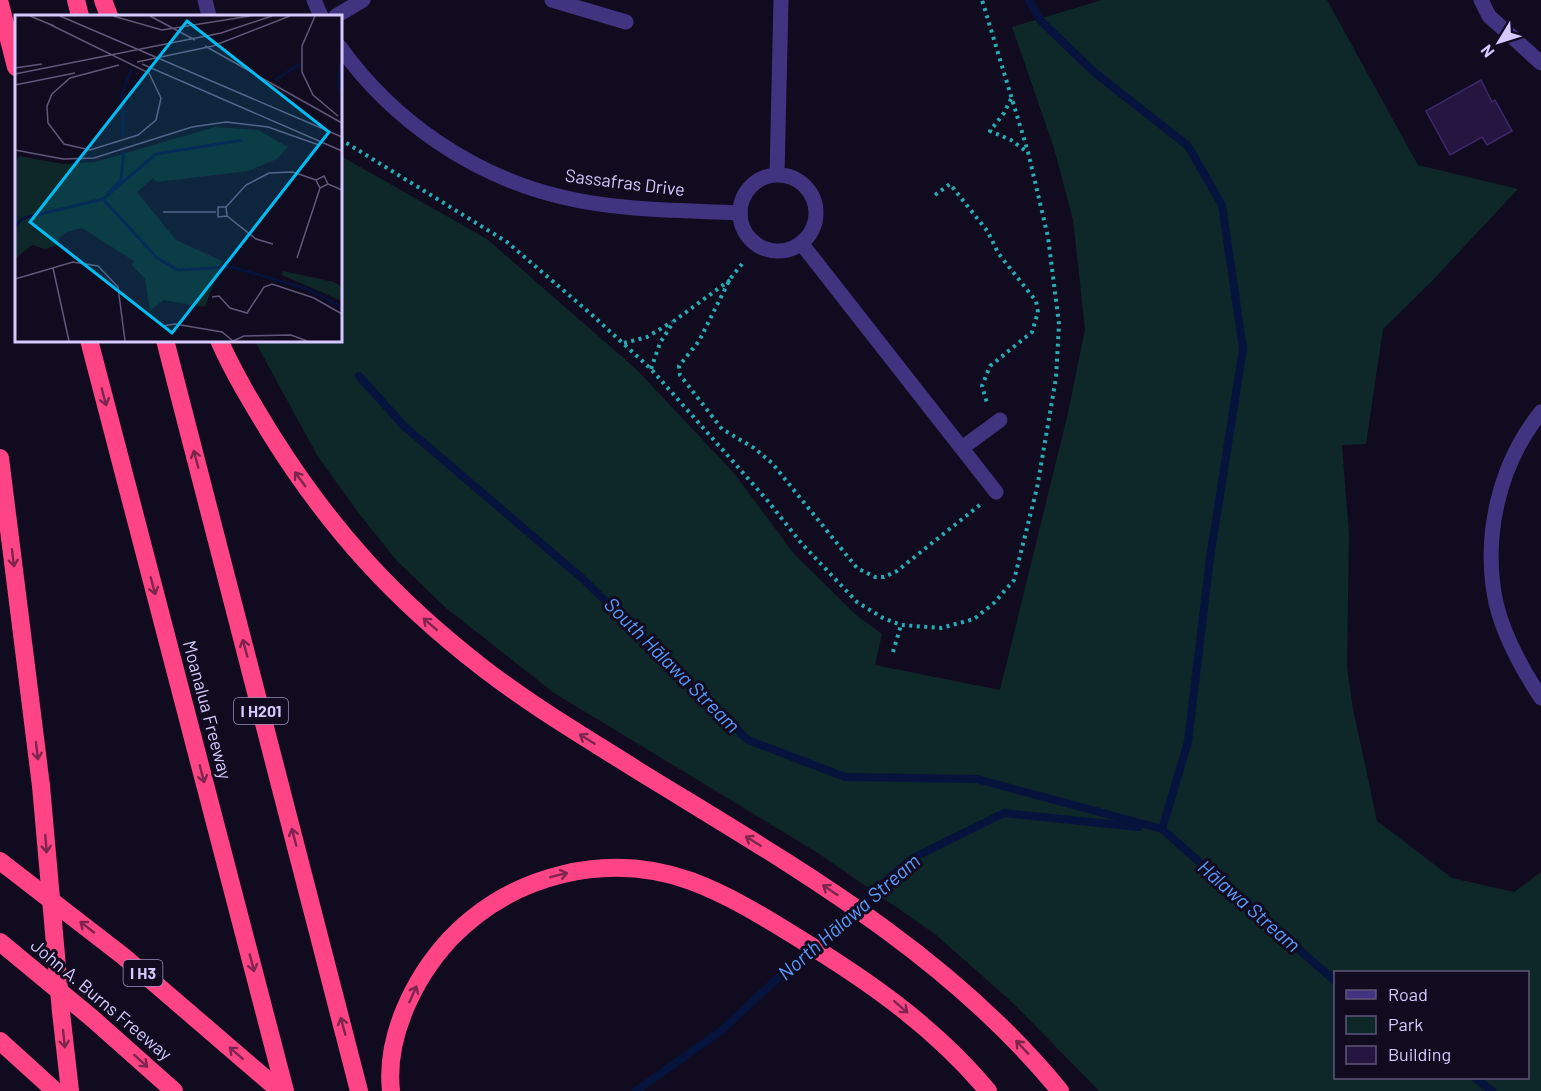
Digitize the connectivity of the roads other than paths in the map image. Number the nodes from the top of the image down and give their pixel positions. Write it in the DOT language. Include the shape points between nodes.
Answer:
graph roads {
  1 [pos="76,0"];
  2 [pos="102,0"];
  3 [pos="205,0"];
  4 [pos="314,0"];
  5 [pos="363,0"];
  6 [pos="552,0"];
  7 [pos="781,0"];
  8 [pos="1481,0"];
  9 [pos="0,4"];
  10 [pos="584,4"];
  11 [pos="80,15"];
  12 [pos="109,15"];
  13 [pos="209,15"];
  14 [pos="321,15"];
  15 [pos="338,15"];
  16 [pos="626,22"];
  17 [pos="342,50"];
  18 [pos="15,63"];
  19 [pos="1541,63"];
  20 [pos="777,174"];
  21 [pos="740,213"];
  22 [pos="801,243"];
  23 [pos="90,342"];
  24 [pos="166,342"];
  25 [pos="220,342"];
  26 [pos="1541,412"];
  27 [pos="1000,420"];
  28 [pos="962,448"];
  29 [pos="0,458"];
  30 [pos="996,492"];
  31 [pos="1541,698"];
  32 [pos="0,861"];
  33 [pos="0,942"];
  34 [pos="0,1041"];
  35 [pos="358,1087"];
  36 [pos="55,1091"];
  37 [pos="70,1091"];
  38 [pos="174,1091"];
  39 [pos="280,1091"];
  40 [pos="285,1091"];
  41 [pos="392,1091"];
  42 [pos="988,1091"];
  43 [pos="1060,1091"];
  1 -- 11 [label="highway"];
  2 -- 12 [label="highway"];
  3 -- 13 [label="street"];
  4 -- 14 [label="street"];
  5 -- 15 [label="street"];
  6 -- 10 [label="street"];
  7 -- 20 [label="street"];
  8 -- 19 [label="street" via="1489,16"];
  9 -- 18 [label="highway"];
  10 -- 16 [label="street"];
  17 -- 21 [label="street, Sassafras Drive" via="388,103 418,130 455,153 520,183 590,202"];
  20 -- 21 [label="street" via="765,176 747,190"];
  20 -- 22 [label="street" via="800,181 814,200 815,224"];
  21 -- 22 [label="street" via="747,236 756,244 779,251"];
  22 -- 28 [label="street"];
  23 -- 40 [label="highway, Moanalua Freeway, one-way"];
  35 -- 24 [label="highway, I H201, one-way"];
  43 -- 25 [label="highway, one-way" via="999,1023 892,933 803,872 543,711 430,625 378,576 337,529 261,419"];
  26 -- 31 [label="street" via="1527,429 1511,462 1496,509 1491,544 1496,603 1524,671"];
  27 -- 28 [label="street"];
  28 -- 30 [label="street"];
  29 -- 37 [label="highway, one-way, bridge" via="41,786"];
  39 -- 32 [label="highway, I H3, one-way" via="123,956"];
  33 -- 38 [label="highway, John A. Burns Freeway, one-way"];
  34 -- 36 [label="highway"];
  41 -- 42 [label="highway, one-way" via="393,1048 403,1016 418,982 439,951 463,926 521,889 553,876 612,867 692,882 759,914 894,1000 972,1071"];
}
